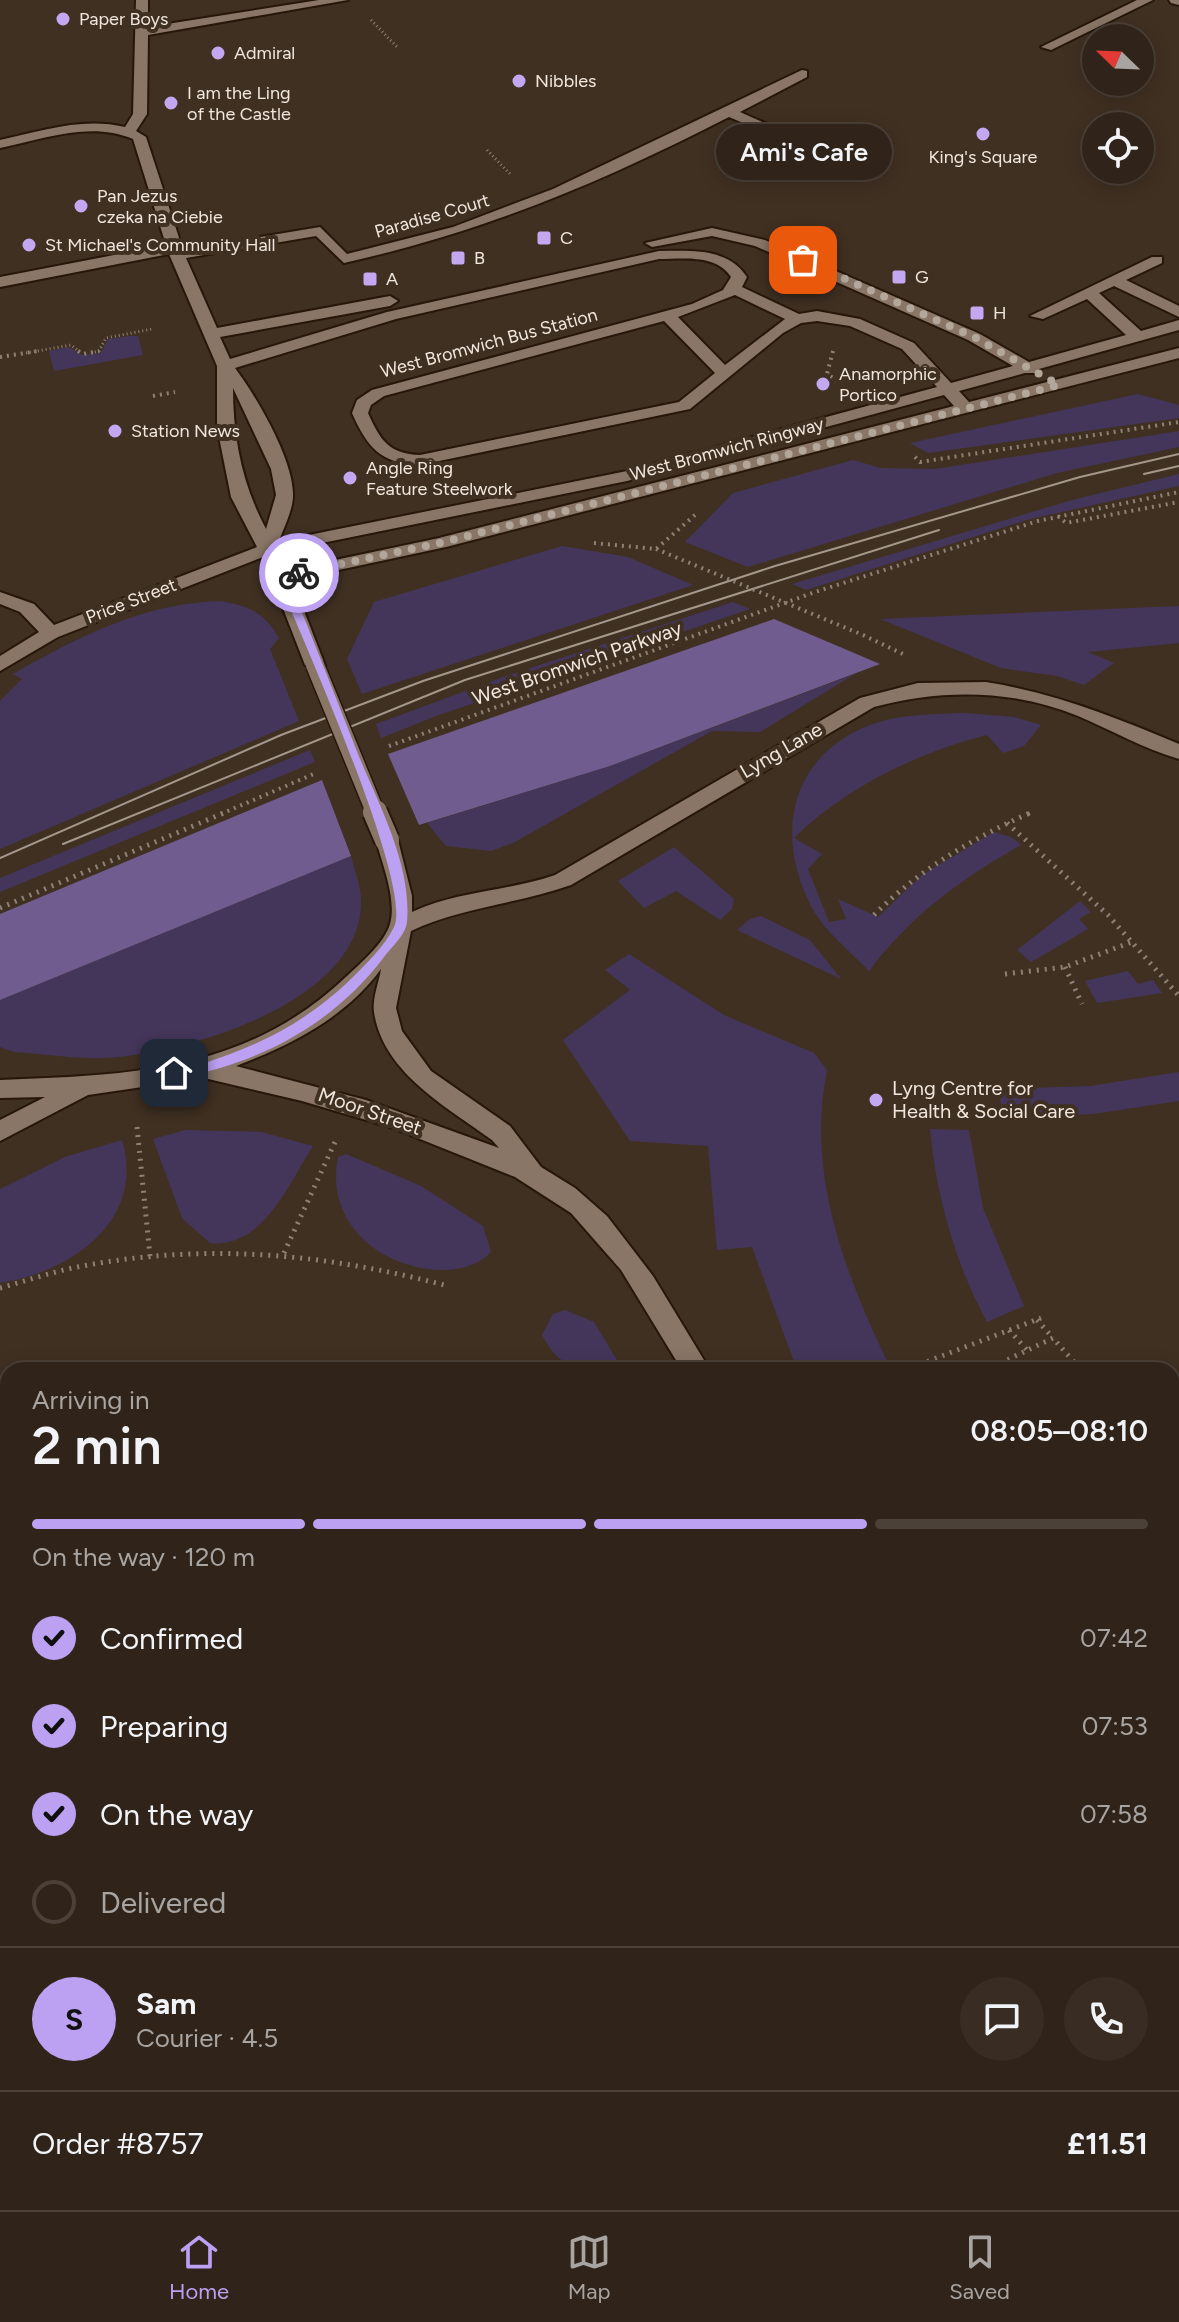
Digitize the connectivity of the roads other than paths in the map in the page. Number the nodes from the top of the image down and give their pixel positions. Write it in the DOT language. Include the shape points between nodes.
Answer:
graph roads {
  1 [pos="142,0"];
  2 [pos="342,0"];
  3 [pos="1147,0"];
  4 [pos="140,32"];
  5 [pos="1047,47"];
  6 [pos="802,74"];
  7 [pos="729,112"];
  8 [pos="69,129"];
  9 [pos="129,131"];
  10 [pos="0,134"];
  11 [pos="0,144"];
  12 [pos="825,153"];
  13 [pos="176,252"];
  14 [pos="1157,260"];
  15 [pos="1114,280"];
  16 [pos="0,282"];
  17 [pos="735,289"];
  18 [pos="1089,292"];
  19 [pos="1179,312"];
  20 [pos="667,315"];
  21 [pos="1038,316"];
  22 [pos="797,319"];
  23 [pos="1179,325"];
  24 [pos="211,334"];
  25 [pos="1136,335"];
  26 [pos="1179,353"];
  27 [pos="225,366"];
  28 [pos="1024,366"];
  29 [pos="724,373"];
  30 [pos="1059,385"];
  31 [pos="944,388"];
  32 [pos="965,408"];
  33 [pos="268,549"];
  34 [pos="282,577"];
  35 [pos="0,598"];
  36 [pos="51,633"];
  37 [pos="0,665"];
  38 [pos="1179,752"];
  39 [pos="401,926"];
  40 [pos="203,1069"];
  41 [pos="88,1086"];
  42 [pos="0,1089"];
  43 [pos="0,1131"];
  44 [pos="531,1172"];
  45 [pos="692,1362"];
  1 -- 4 [label="street"];
  2 -- 4 [label="street"];
  3 -- 5 [label="street"];
  4 -- 9 [label="street" via="140,114"];
  6 -- 7 [label="street"];
  7 -- 12 [label="street"];
  7 -- 13 [label="street, Paradise Court" via="525,206 397,247 344,259 320,231"];
  8 -- 9 [label="street"];
  8 -- 10 [label="street" via="41,126"];
  8 -- 11 [label="street"];
  9 -- 13 [label="street" via="139,137"];
  13 -- 16 [label="street"];
  13 -- 24 [label="street"];
  14 -- 15 [label="street"];
  15 -- 18 [label="street"];
  15 -- 19 [label="street"];
  17 -- 20 [label="street, West Bromwich Bus Station"];
  17 -- 22 [label="street"];
  17 -- 27 [label="street" via="739,277 719,260 659,255 392,315"];
  18 -- 21 [label="street"];
  18 -- 25 [label="street"];
  20 -- 29 [label="street"];
  20 -- 29 [label="street, West Bromwich Bus Station" via="378,393 363,403 360,413 376,448 389,457 420,460 684,406"];
  22 -- 29 [label="street, West Bromwich Bus Station"];
  22 -- 31 [label="street" via="835,317 870,328 915,351"];
  23 -- 25 [label="street, West Bromwich Ringway"];
  24 -- 27 [label="street"];
  24 -- 28 [label="street" via="322,316 712,232 781,251 974,337"];
  25 -- 28 [label="street, West Bromwich Ringway"];
  26 -- 30 [label="street, West Bromwich Ringway"];
  27 -- 33 [label="street, Moor Street" via="225,427 240,497"];
  27 -- 33 [label="street" via="244,391 280,469 285,495"];
  28 -- 30 [label="street"];
  28 -- 31 [label="street, West Bromwich Ringway"];
  30 -- 32 [label="street, West Bromwich Ringway"];
  31 -- 32 [label="street"];
  31 -- 33 [label="street, West Bromwich Ringway" via="627,476"];
  32 -- 34 [label="street, West Bromwich Ringway" via="440,543"];
  33 -- 34 [label="street, Moor Street"];
  33 -- 36 [label="street, Price Street"];
  34 -- 39 [label="street, Moor Street, bridge" via="387,840 401,896"];
  35 -- 36 [label="street" via="27,608"];
  36 -- 37 [label="street, Price Street"];
  38 -- 39 [label="street, Lyng Lane" via="1035,696 986,688 918,689 867,702 563,880 529,892 437,909"];
  39 -- 40 [label="street" via="369,969 326,1010 282,1039"];
  39 -- 44 [label="street, Moor Street" via="385,1008 391,1033 423,1078 501,1133"];
  40 -- 41 [label="street"];
  40 -- 44 [label="street, Moor Street" via="298,1087 357,1105"];
  41 -- 42 [label="street"];
  41 -- 43 [label="street"];
  44 -- 45 [label="street, Moor Street" via="580,1207 604,1232"];
}
